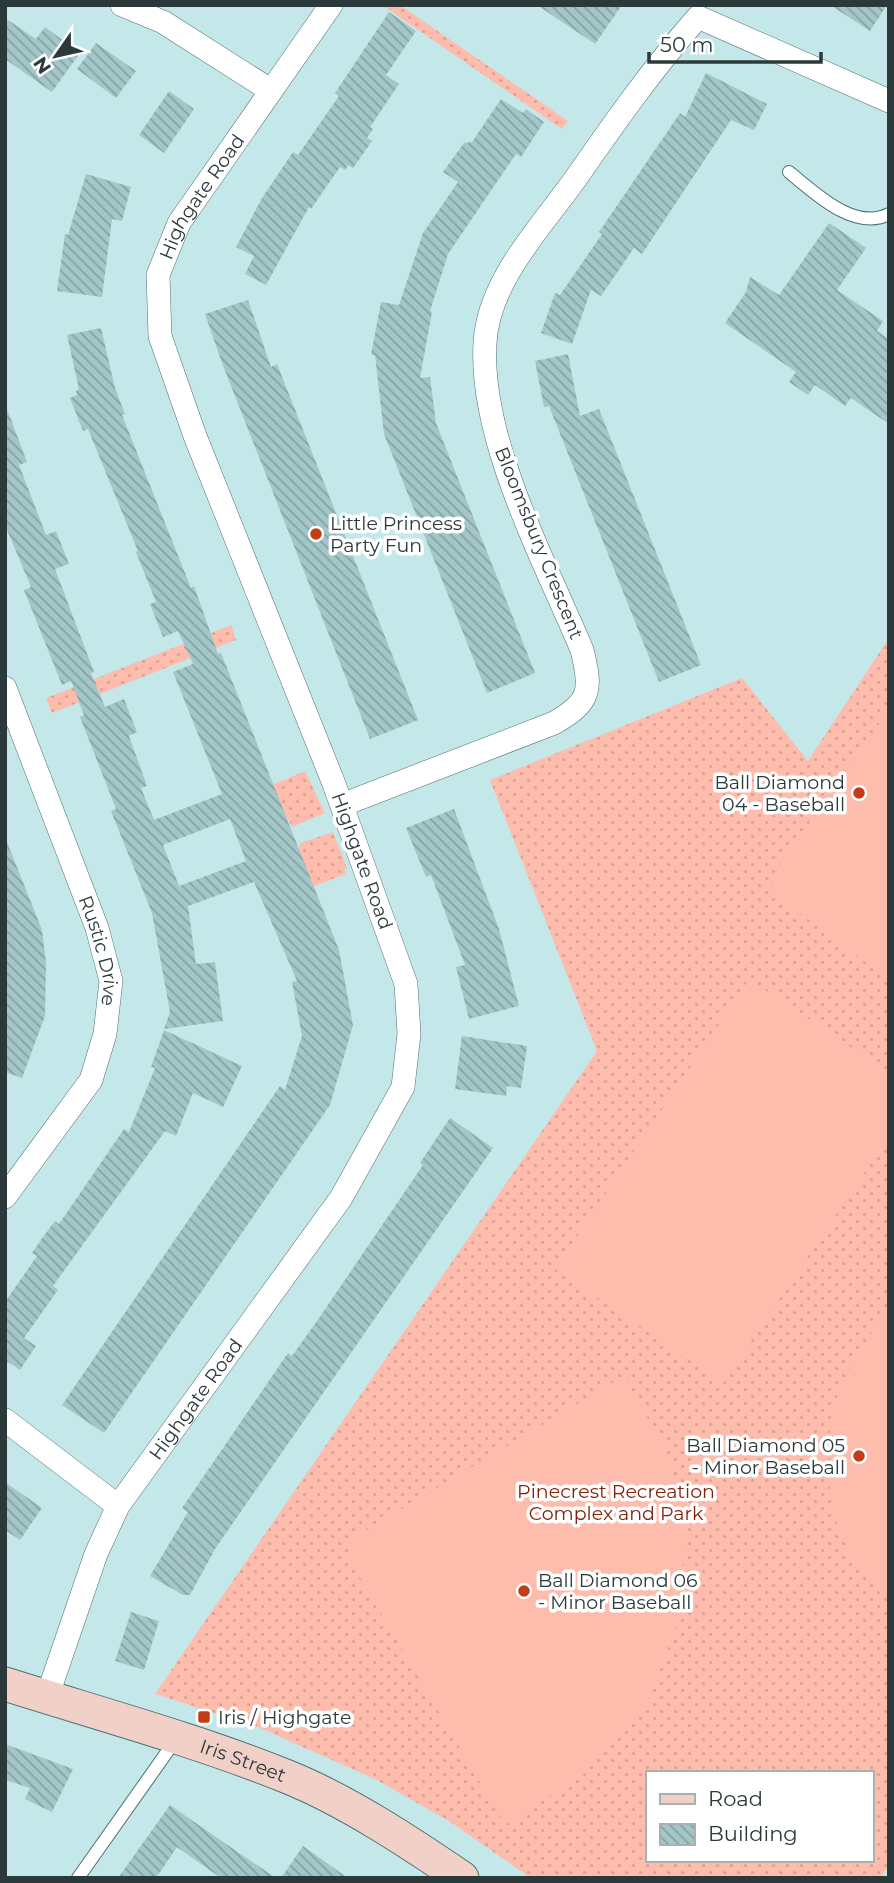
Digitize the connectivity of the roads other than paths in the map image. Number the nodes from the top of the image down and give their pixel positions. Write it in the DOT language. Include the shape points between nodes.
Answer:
graph roads {
  1 [pos="122,5"];
  2 [pos="331,5"];
  3 [pos="270,90"];
  4 [pos="889,101"];
  5 [pos="789,172"];
  6 [pos="889,214"];
  7 [pos="5,688"];
  8 [pos="11,721"];
  9 [pos="342,805"];
  10 [pos="5,1197"];
  11 [pos="5,1420"];
  12 [pos="118,1506"];
  13 [pos="5,1684"];
  14 [pos="47,1698"];
  15 [pos="177,1737"];
  16 [pos="78,1878"];
  17 [pos="462,1878"];
  1 -- 3 [label="street" via="163,22"];
  2 -- 3 [label="street, Highgate Road"];
  3 -- 9 [label="street, Highgate Road" via="178,223 158,275 160,336 195,436"];
  4 -- 9 [label="street, Bloomsbury Crescent" via="698,17 659,60 520,257 497,296 485,342 498,450 582,650 587,695 573,712 554,723"];
  5 -- 6 [label="lane" via="836,208 880,219"];
  7 -- 8 [label="street, Rustic Drive"];
  8 -- 10 [label="street, Rustic Drive" via="97,928 111,981 105,1034 91,1080"];
  9 -- 12 [label="street, Highgate Road" via="406,984 409,1034 403,1087 341,1198"];
  11 -- 12 [label="street"];
  12 -- 14 [label="street, Highgate Road" via="96,1554"];
  13 -- 14 [label="street, Iris Street"];
  14 -- 15 [label="street, Iris Street"];
  15 -- 16 [label="lane"];
  15 -- 17 [label="street, Iris Street" via="290,1777 403,1838"];
}
